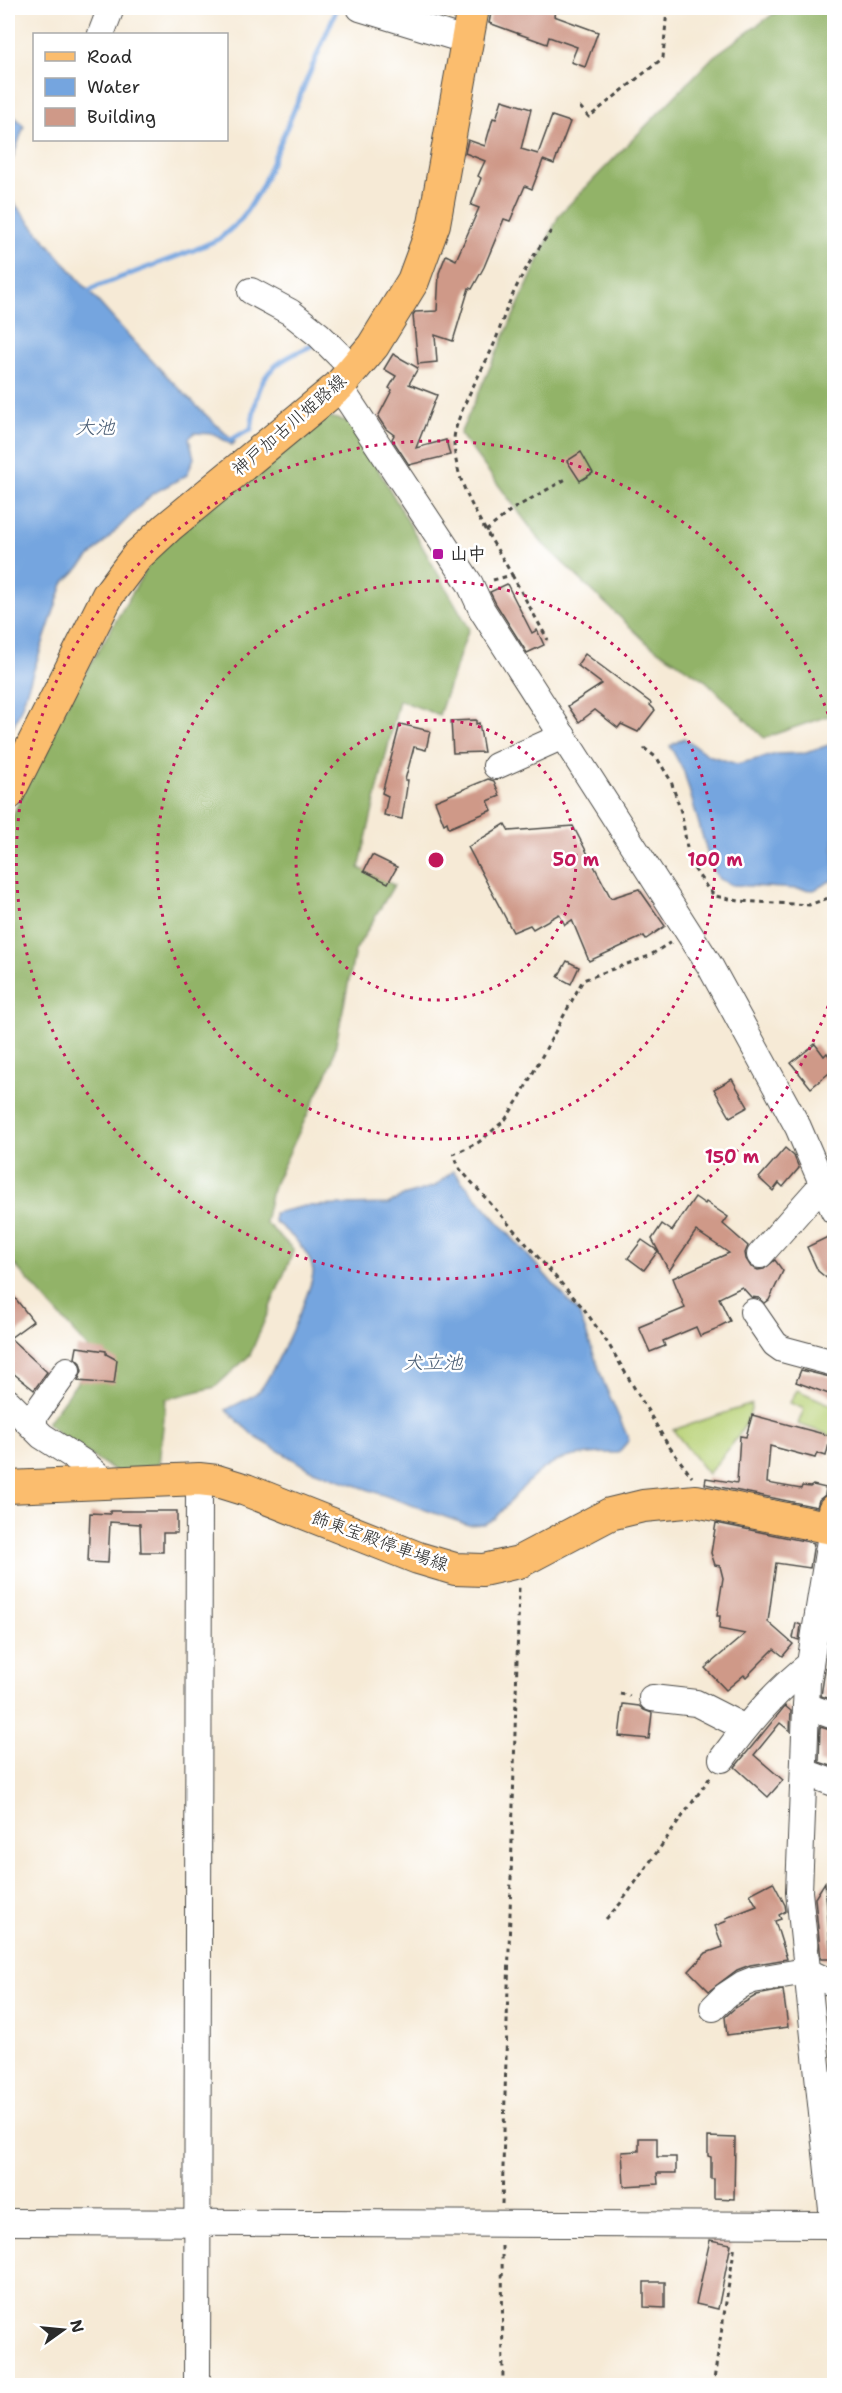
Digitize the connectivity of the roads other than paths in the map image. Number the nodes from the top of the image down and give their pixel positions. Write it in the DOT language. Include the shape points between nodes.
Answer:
graph roads {
  1 [pos="111,8"];
  2 [pos="360,8"];
  3 [pos="473,8"];
  4 [pos="102,33"];
  5 [pos="468,41"];
  6 [pos="250,291"];
  7 [pos="346,377"];
  8 [pos="562,736"];
  9 [pos="496,766"];
  10 [pos="8,794"];
  11 [pos="823,1184"];
  12 [pos="834,1211"];
  13 [pos="760,1255"];
  14 [pos="753,1312"];
  15 [pos="834,1363"];
  16 [pos="67,1370"];
  17 [pos="8,1402"];
  18 [pos="34,1427"];
  19 [pos="199,1479"];
  20 [pos="107,1482"];
  21 [pos="8,1487"];
  22 [pos="834,1522"];
  23 [pos="819,1649"];
  24 [pos="652,1698"];
  25 [pos="806,1706"];
  26 [pos="834,1716"];
  27 [pos="745,1728"];
  28 [pos="722,1760"];
  29 [pos="804,1772"];
  30 [pos="834,1783"];
  31 [pos="806,1971"];
  32 [pos="834,1984"];
  33 [pos="713,2008"];
  34 [pos="8,2222"];
  35 [pos="197,2223"];
  36 [pos="834,2226"];
  37 [pos="198,2385"];
  1 -- 4 [label="street"];
  2 -- 5 [label="street"];
  3 -- 5 [label="main road, 神戸加古川姫路線"];
  5 -- 7 [label="main road, 神戸加古川姫路線" via="434,224 425,253 413,281 373,346"];
  6 -- 7 [label="street" via="290,312 320,334"];
  7 -- 8 [label="street" via="482,610"];
  7 -- 10 [label="main road, 神戸加古川姫路線" via="138,555 108,595"];
  8 -- 9 [label="street"];
  8 -- 11 [label="street" via="710,966 798,1126"];
  11 -- 12 [label="street"];
  11 -- 13 [label="street"];
  14 -- 15 [label="street" via="782,1349"];
  16 -- 18 [label="street" via="34,1416"];
  17 -- 18 [label="street"];
  18 -- 20 [label="street"];
  19 -- 20 [label="main road, 飾東宝殿停車場線"];
  19 -- 22 [label="main road, 飾東宝殿停車場線" via="246,1490 455,1569 483,1570 519,1562 610,1515 643,1506 696,1501"];
  19 -- 35 [label="street"];
  20 -- 21 [label="main road, 飾東宝殿停車場線"];
  22 -- 23 [label="street"];
  23 -- 25 [label="street"];
  23 -- 27 [label="street"];
  24 -- 27 [label="street" via="696,1702"];
  25 -- 26 [label="street"];
  25 -- 29 [label="street"];
  27 -- 28 [label="street"];
  29 -- 30 [label="street"];
  29 -- 31 [label="street" via="799,1892"];
  31 -- 32 [label="street"];
  31 -- 33 [label="street" via="743,1984"];
  31 -- 36 [label="street"];
  34 -- 35 [label="street"];
  35 -- 36 [label="street"];
  35 -- 37 [label="street"];
}
